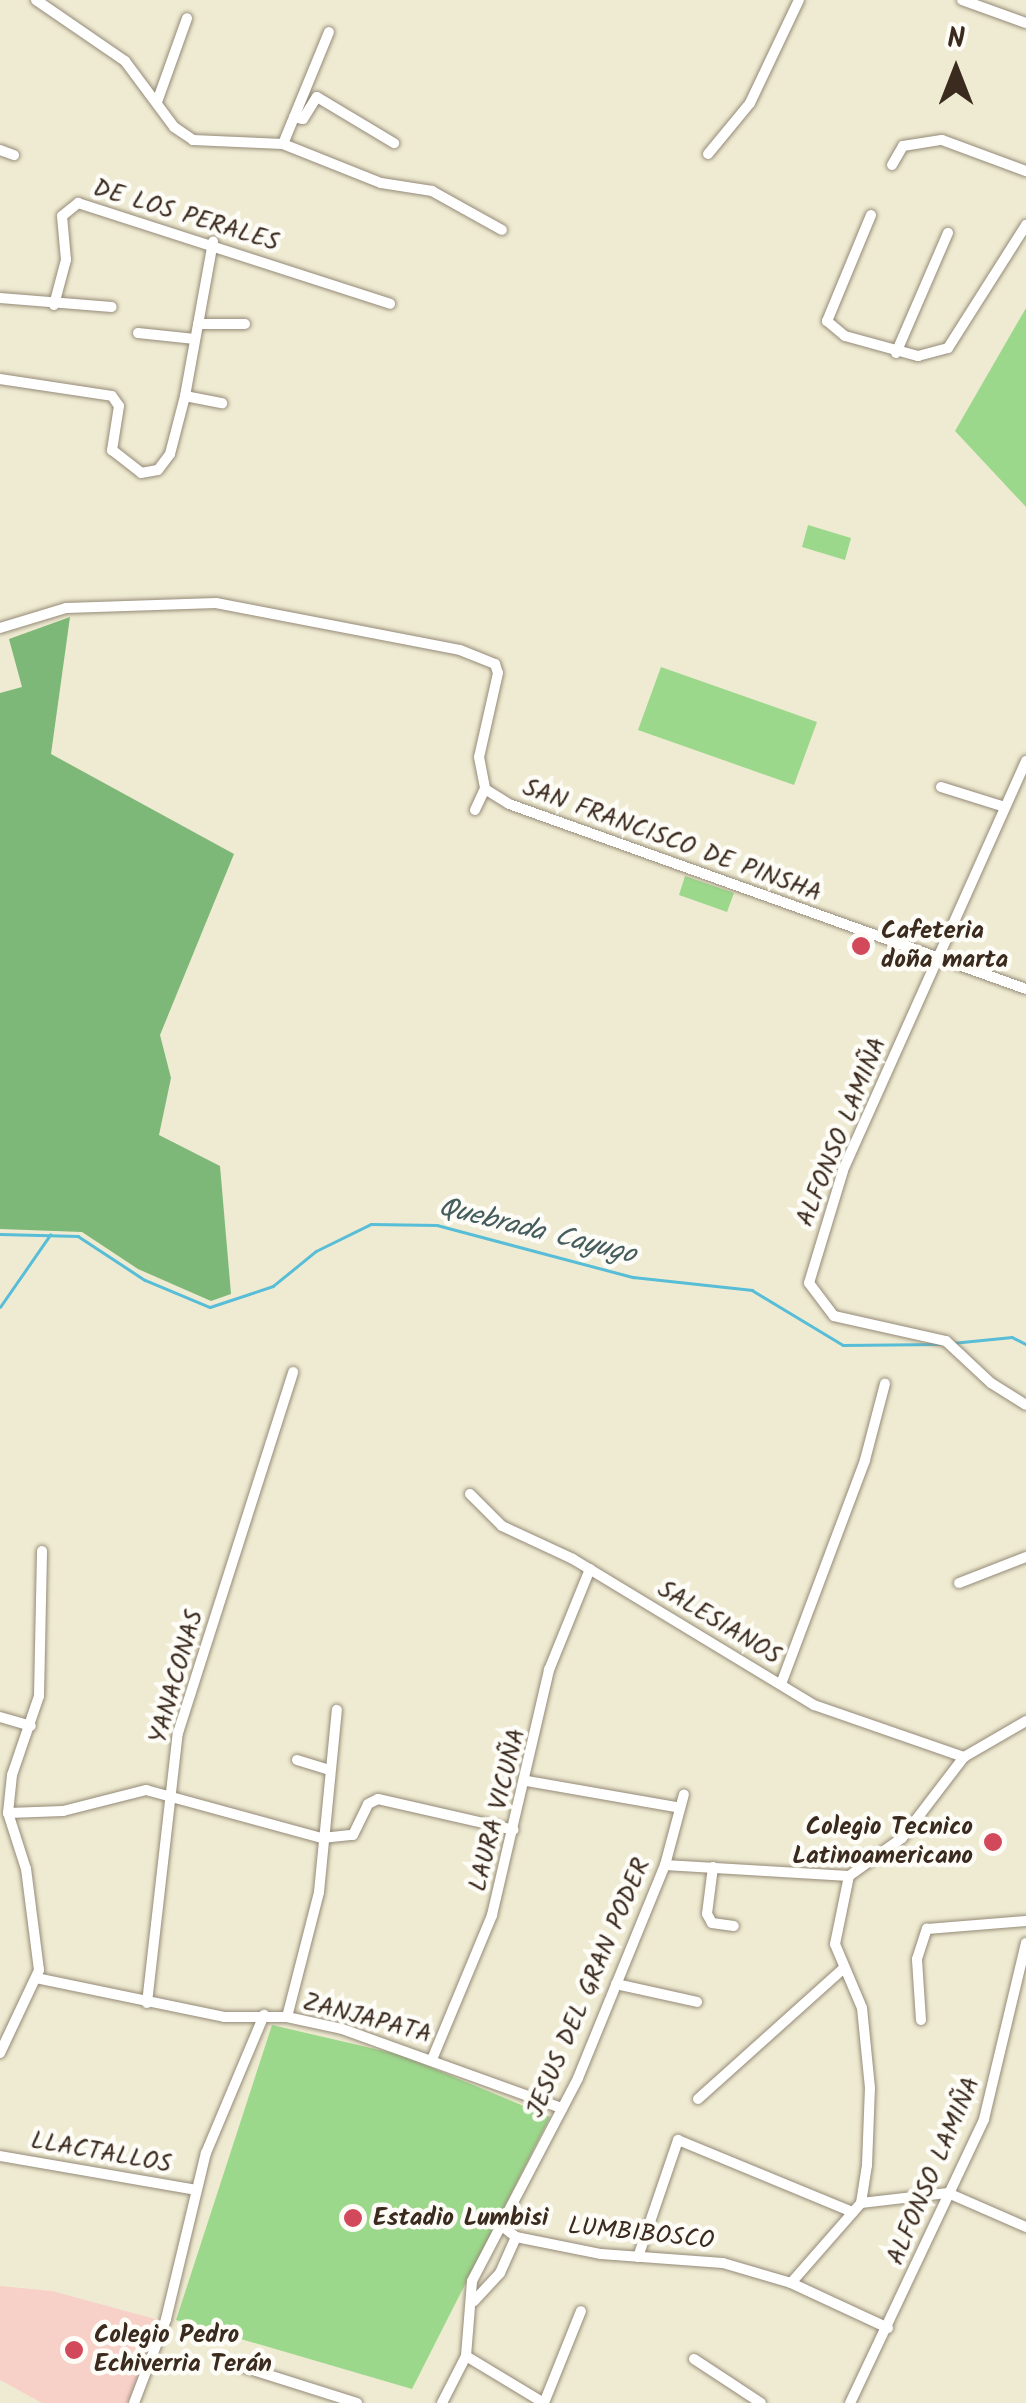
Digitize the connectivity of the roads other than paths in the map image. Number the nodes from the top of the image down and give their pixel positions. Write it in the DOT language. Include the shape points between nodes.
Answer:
graph roads {
  1 [pos="36,0"];
  2 [pos="798,0"];
  3 [pos="962,0"];
  4 [pos="187,18"];
  5 [pos="1026,23"];
  6 [pos="328,32"];
  7 [pos="157,102"];
  8 [pos="294,117"];
  9 [pos="283,144"];
  10 [pos="394,144"];
  11 [pos="0,150"];
  12 [pos="708,154"];
  13 [pos="14,155"];
  14 [pos="892,166"];
  15 [pos="1026,171"];
  16 [pos="871,214"];
  17 [pos="1026,224"];
  18 [pos="502,230"];
  19 [pos="948,232"];
  20 [pos="213,242"];
  21 [pos="0,298"];
  22 [pos="390,304"];
  23 [pos="54,305"];
  24 [pos="112,307"];
  25 [pos="198,324"];
  26 [pos="246,324"];
  27 [pos="138,333"];
  28 [pos="195,340"];
  29 [pos="896,353"];
  30 [pos="0,380"];
  31 [pos="185,396"];
  32 [pos="222,402"];
  33 [pos="0,628"];
  34 [pos="1026,761"];
  35 [pos="941,786"];
  36 [pos="484,789"];
  37 [pos="1005,807"];
  38 [pos="475,810"];
  39 [pos="938,956"];
  40 [pos="1026,989"];
  41 [pos="293,1372"];
  42 [pos="885,1384"];
  43 [pos="1026,1405"];
  44 [pos="470,1494"];
  45 [pos="42,1551"];
  46 [pos="1026,1557"];
  47 [pos="590,1569"];
  48 [pos="960,1583"];
  49 [pos="782,1684"];
  50 [pos="337,1710"];
  51 [pos="0,1717"];
  52 [pos="1026,1721"];
  53 [pos="31,1726"];
  54 [pos="964,1757"];
  55 [pos="297,1760"];
  56 [pos="329,1770"];
  57 [pos="527,1781"];
  58 [pos="684,1794"];
  59 [pos="169,1800"];
  60 [pos="676,1807"];
  61 [pos="8,1813"];
  62 [pos="514,1830"];
  63 [pos="322,1838"];
  64 [pos="665,1865"];
  65 [pos="713,1867"];
  66 [pos="848,1876"];
  67 [pos="1026,1921"];
  68 [pos="734,1926"];
  69 [pos="1025,1949"];
  70 [pos="843,1969"];
  71 [pos="36,1978"];
  72 [pos="616,1984"];
  73 [pos="697,2002"];
  74 [pos="146,2003"];
  75 [pos="264,2015"];
  76 [pos="287,2017"];
  77 [pos="921,2020"];
  78 [pos="0,2053"];
  79 [pos="433,2058"];
  80 [pos="698,2099"];
  81 [pos="562,2108"];
  82 [pos="0,2156"];
  83 [pos="196,2190"];
  84 [pos="948,2192"];
  85 [pos="857,2207"];
  86 [pos="502,2226"];
  87 [pos="1026,2227"];
  88 [pos="516,2237"];
  89 [pos="638,2257"];
  90 [pos="791,2283"];
  91 [pos="474,2301"];
  92 [pos="580,2311"];
  93 [pos="888,2328"];
  94 [pos="466,2356"];
  95 [pos="694,2359"];
  96 [pos="238,2365"];
  97 [pos="134,2403"];
  98 [pos="357,2403"];
  99 [pos="442,2403"];
  100 [pos="544,2403"];
  101 [pos="761,2403"];
  102 [pos="850,2403"];
  1 -- 7 [label="street" via="125,62"];
  2 -- 12 [label="street" via="750,103"];
  3 -- 5 [label="street"];
  4 -- 7 [label="street"];
  6 -- 8 [label="street"];
  7 -- 9 [label="street" via="193,140"];
  8 -- 9 [label="street"];
  8 -- 10 [label="street" via="303,119 317,97"];
  9 -- 18 [label="street" via="381,183 432,192"];
  11 -- 13 [label="street"];
  14 -- 15 [label="street" via="903,146 942,140"];
  16 -- 29 [label="street" via="827,320 844,336"];
  17 -- 29 [label="street" via="948,348"];
  19 -- 29 [label="street"];
  20 -- 22 [label="street, DE LOS PERALES"];
  20 -- 23 [label="street, DE LOS PERALES" via="70,204 62,216 66,260"];
  20 -- 25 [label="street"];
  21 -- 23 [label="street"];
  23 -- 24 [label="street"];
  25 -- 26 [label="street"];
  25 -- 28 [label="street"];
  27 -- 28 [label="street"];
  28 -- 31 [label="street"];
  30 -- 31 [label="street" via="112,396 118,406 112,450 141,473 158,470 170,454"];
  31 -- 32 [label="street"];
  33 -- 36 [label="street, SAN FRANCISCO DE PINSHA" via="66,608 216,603 460,650 494,664 498,673 481,728"];
  34 -- 37 [label="street, ALFONSO LAMIÑA"];
  35 -- 37 [label="street"];
  36 -- 38 [label="street"];
  36 -- 39 [label="street, SAN FRANCISCO DE PINSHA" via="509,804"];
  37 -- 39 [label="street, ALFONSO LAMIÑA"];
  39 -- 40 [label="street, SAN FRANCISCO DE PINSHA"];
  39 -- 43 [label="street, ALFONSO LAMIÑA" via="843,1171 809,1283 834,1316 950,1345 991,1384"];
  41 -- 59 [label="street, YANACONAS" via="178,1733"];
  42 -- 49 [label="street" via="865,1460"];
  44 -- 47 [label="street, SALESIANOS" via="502,1526"];
  45 -- 53 [label="street" via="42,1661"];
  46 -- 48 [label="street"];
  47 -- 49 [label="street, SALESIANOS"];
  47 -- 57 [label="street, LAURA VICUÑA" via="550,1670"];
  49 -- 54 [label="street, SALESIANOS" via="814,1705"];
  50 -- 56 [label="street"];
  51 -- 53 [label="street"];
  52 -- 54 [label="street"];
  53 -- 61 [label="street" via="12,1775"];
  54 -- 66 [label="street" via="902,1838"];
  55 -- 56 [label="street"];
  56 -- 63 [label="street"];
  57 -- 60 [label="street"];
  57 -- 62 [label="street, LAURA VICUÑA"];
  58 -- 60 [label="street, JESUS DEL GRAN PODER"];
  59 -- 61 [label="street" via="158,1792 128,1791 63,1812"];
  59 -- 63 [label="street"];
  59 -- 74 [label="street, YANACONAS"];
  60 -- 64 [label="street, JESUS DEL GRAN PODER"];
  61 -- 71 [label="street" via="37,1930"];
  62 -- 63 [label="street" via="378,1800 368,1804 352,1834"];
  62 -- 79 [label="street, LAURA VICUÑA" via="468,1980"];
  63 -- 76 [label="street" via="319,1892"];
  64 -- 65 [label="street"];
  64 -- 72 [label="street, JESUS DEL GRAN PODER"];
  65 -- 66 [label="street"];
  65 -- 68 [label="street" via="707,1914 712,1923"];
  66 -- 70 [label="street" via="835,1944"];
  67 -- 77 [label="street" via="927,1929 916,1959"];
  69 -- 84 [label="street, ALFONSO LAMIÑA" via="984,2119"];
  70 -- 80 [label="street"];
  70 -- 85 [label="street" via="862,2008 870,2088"];
  71 -- 74 [label="street, ZANJAPATA"];
  71 -- 78 [label="street"];
  72 -- 73 [label="street"];
  72 -- 81 [label="street, JESUS DEL GRAN PODER"];
  74 -- 75 [label="street, ZANJAPATA" via="224,2017"];
  75 -- 76 [label="street, ZANJAPATA"];
  75 -- 83 [label="street"];
  76 -- 79 [label="street, ZANJAPATA"];
  79 -- 81 [label="street, ZANJAPATA"];
  81 -- 86 [label="street, JESUS DEL GRAN PODER"];
  82 -- 83 [label="street, LLACTALLOS"];
  83 -- 97 [label="street" via="166,2320"];
  84 -- 85 [label="street"];
  84 -- 87 [label="street"];
  84 -- 93 [label="street, ALFONSO LAMIÑA"];
  85 -- 89 [label="street" via="678,2140"];
  85 -- 90 [label="street"];
  86 -- 88 [label="street, LUMBIBOSCO"];
  86 -- 91 [label="street, JESUS DEL GRAN PODER" via="472,2281"];
  88 -- 89 [label="street, LUMBIBOSCO"];
  88 -- 91 [label="street, JESUS DEL GRAN PODER" via="500,2272"];
  89 -- 90 [label="street, LUMBIBOSCO" via="724,2263"];
  90 -- 93 [label="street, LUMBIBOSCO"];
  91 -- 94 [label="street, JESUS DEL GRAN PODER"];
  92 -- 100 [label="street"];
  93 -- 102 [label="street, ALFONSO LAMIÑA"];
  94 -- 99 [label="street, JESUS DEL GRAN PODER"];
  94 -- 100 [label="street"];
  95 -- 101 [label="street"];
  96 -- 98 [label="street"];
}
